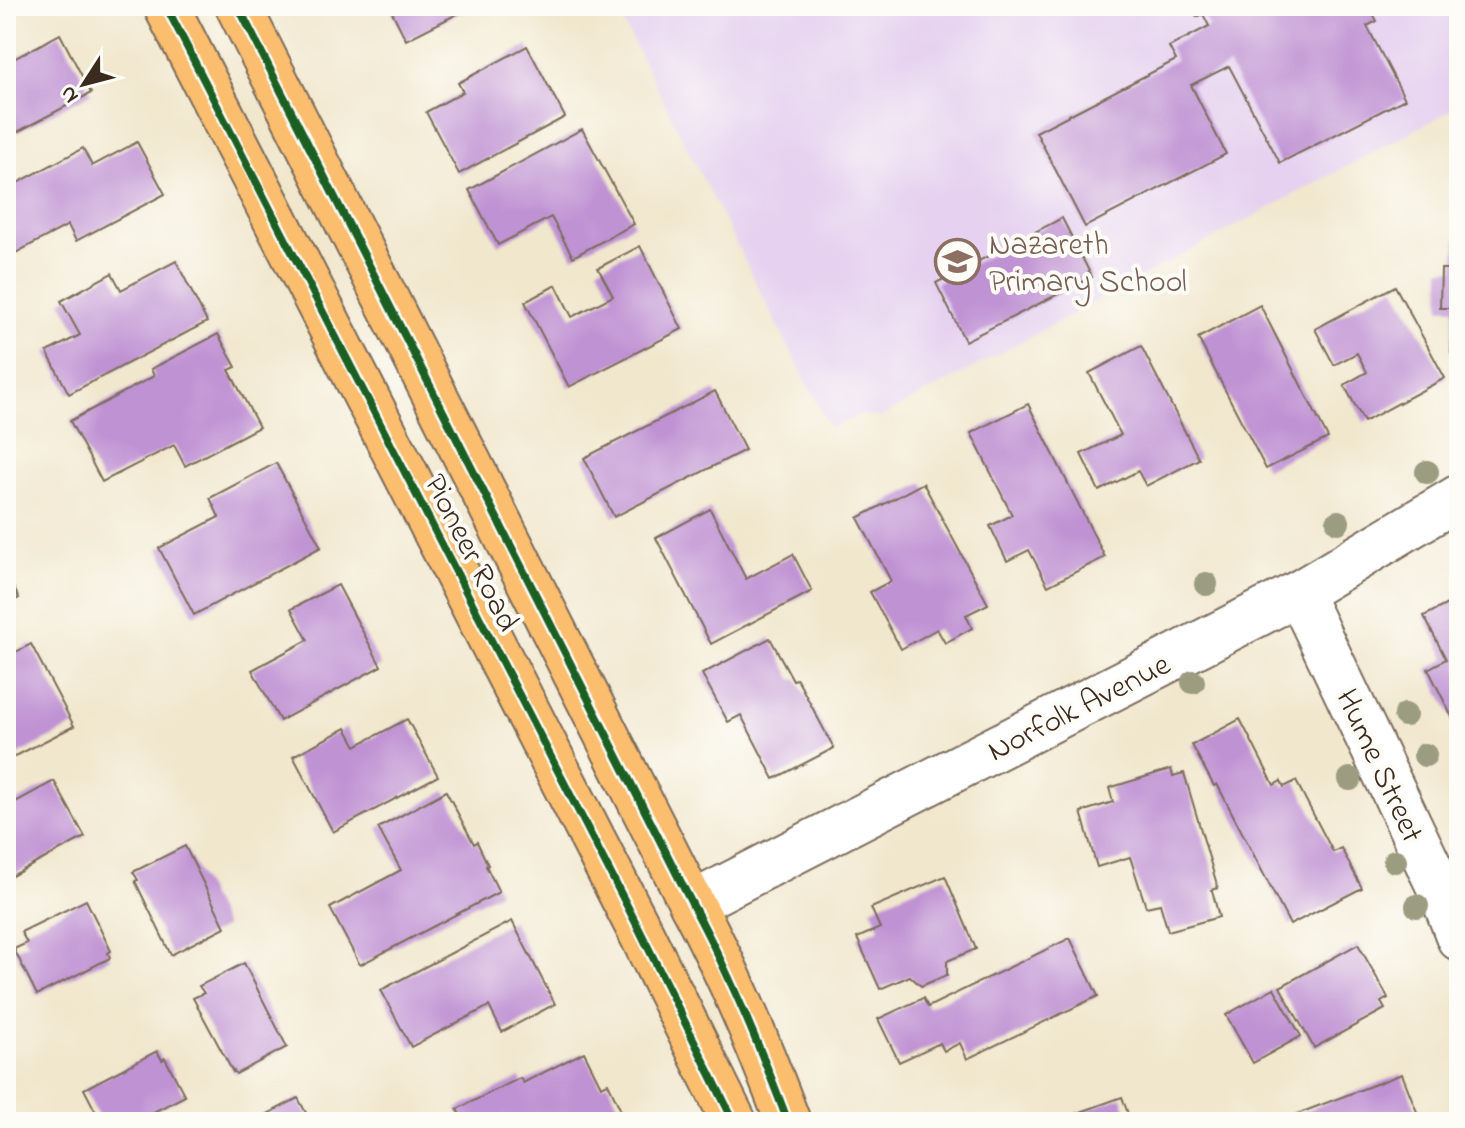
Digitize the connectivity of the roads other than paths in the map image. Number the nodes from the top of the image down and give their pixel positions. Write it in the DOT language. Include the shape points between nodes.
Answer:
graph roads {
  1 [pos="166,6"];
  2 [pos="238,6"];
  3 [pos="1459,497"];
  4 [pos="1299,593"];
  5 [pos="692,904"];
  6 [pos="640,931"];
  7 [pos="1459,938"];
  8 [pos="734,1122"];
  9 [pos="788,1122"];
  1 -- 6 [label="main road, Pioneer Road"];
  2 -- 5 [label="main road, Pioneer Road"];
  3 -- 4 [label="street, Norfolk Avenue"];
  4 -- 5 [label="street, Norfolk Avenue"];
  4 -- 7 [label="street, Hume Street"];
  5 -- 6 [label="main road"];
  5 -- 9 [label="main road, Pioneer Road" via="748,1017"];
  6 -- 8 [label="main road, Pioneer Road"];
}
